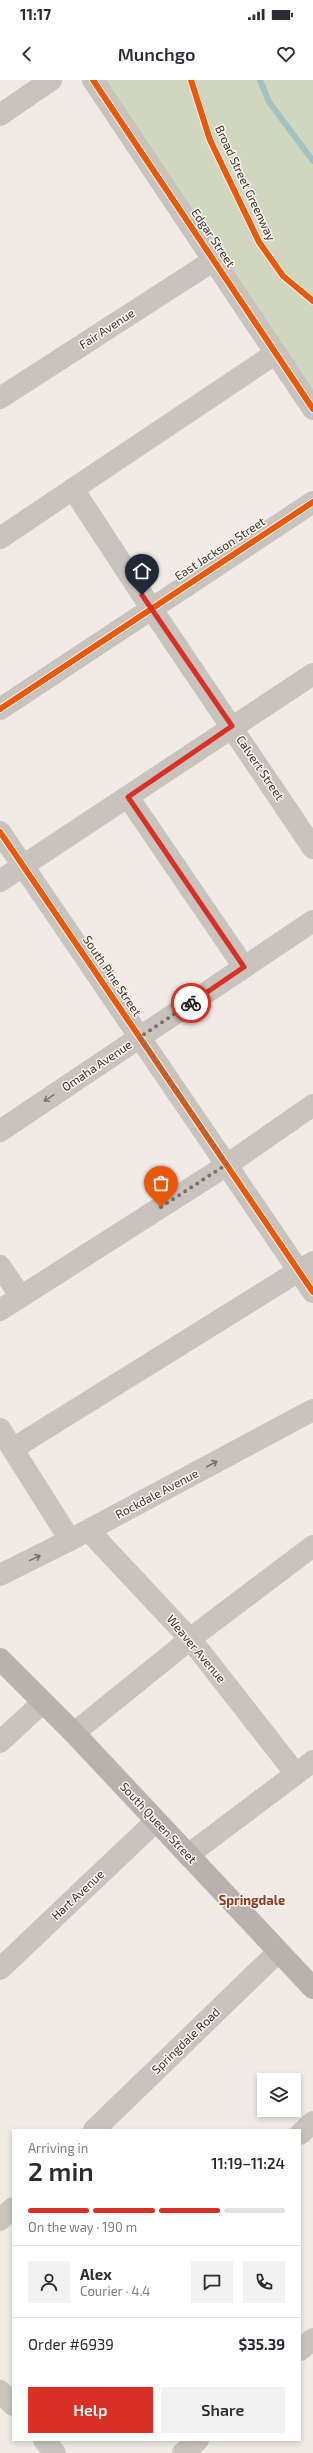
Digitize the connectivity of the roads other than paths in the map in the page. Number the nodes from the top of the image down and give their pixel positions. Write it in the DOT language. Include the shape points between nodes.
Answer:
graph roads {
  1 [pos="51,80"];
  2 [pos="93,80"];
  3 [pos="0,115"];
  4 [pos="214,260"];
  5 [pos="276,353"];
  6 [pos="1,394"];
  7 [pos="313,409"];
  8 [pos="73,489"];
  9 [pos="313,502"];
  10 [pos="0,538"];
  11 [pos="151,608"];
  12 [pos="313,674"];
  13 [pos="0,709"];
  14 [pos="232,726"];
  15 [pos="128,797"];
  16 [pos="0,832"];
  17 [pos="313,848"];
  18 [pos="23,866"];
  19 [pos="0,881"];
  20 [pos="313,921"];
  21 [pos="244,967"];
  22 [pos="140,1037"];
  23 [pos="313,1105"];
  24 [pos="0,1131"];
  25 [pos="227,1164"];
  26 [pos="0,1266"];
  27 [pos="306,1267"];
  28 [pos="313,1292"];
  29 [pos="21,1297"];
  30 [pos="0,1310"];
  31 [pos="313,1410"];
  32 [pos="0,1429"];
  33 [pos="14,1448"];
  34 [pos="79,1536"];
  35 [pos="313,1546"];
  36 [pos="0,1574"];
  37 [pos="191,1640"];
  38 [pos="0,1659"];
  39 [pos="42,1703"];
  40 [pos="74,1733"];
  41 [pos="0,1742"];
  42 [pos="313,1761"];
  43 [pos="296,1774"];
  44 [pos="156,1821"];
  45 [pos="188,1855"];
  46 [pos="278,1952"];
  47 [pos="0,1969"];
  48 [pos="313,1988"];
  49 [pos="313,2122"];
  50 [pos="95,2129"];
  51 [pos="301,2133"];
  52 [pos="12,2209"];
  53 [pos="0,2220"];
  54 [pos="313,2339"];
  55 [pos="301,2349"];
  56 [pos="45,2441"];
  57 [pos="197,2441"];
  58 [pos="56,2453"];
  59 [pos="183,2453"];
  1 -- 3 [label="street"];
  2 -- 4 [label="street, Edgar Street"];
  4 -- 5 [label="street, Edgar Street"];
  4 -- 6 [label="street, Fair Avenue"];
  5 -- 7 [label="street, Edgar Street"];
  5 -- 8 [label="street"];
  8 -- 10 [label="street"];
  8 -- 11 [label="street, Calvert Street"];
  9 -- 11 [label="street, East Jackson Street"];
  11 -- 13 [label="street, East Jackson Street"];
  11 -- 14 [label="street, Calvert Street"];
  12 -- 14 [label="street"];
  14 -- 15 [label="street"];
  14 -- 17 [label="street, Calvert Street"];
  15 -- 18 [label="street"];
  15 -- 21 [label="street"];
  16 -- 18 [label="street, South Pine Street"];
  18 -- 19 [label="street"];
  18 -- 22 [label="street, South Pine Street"];
  20 -- 21 [label="street, Omaha Avenue"];
  21 -- 22 [label="street, Omaha Avenue"];
  22 -- 24 [label="street, Omaha Avenue, one-way"];
  22 -- 25 [label="street, South Pine Street"];
  23 -- 25 [label="street"];
  25 -- 27 [label="street, South Pine Street"];
  25 -- 29 [label="street"];
  26 -- 29 [label="street"];
  27 -- 28 [label="street, South Pine Street"];
  27 -- 33 [label="street"];
  29 -- 30 [label="street"];
  34 -- 31 [label="street, Rockdale Avenue, one-way"];
  32 -- 33 [label="street, Weaver Avenue"];
  33 -- 34 [label="street, Weaver Avenue"];
  36 -- 34 [label="street, Rockdale Avenue, one-way"];
  34 -- 37 [label="street, Weaver Avenue"];
  35 -- 37 [label="street"];
  37 -- 40 [label="street"];
  37 -- 43 [label="street, Weaver Avenue"];
  38 -- 39 [label="main road, South Queen Street"];
  39 -- 40 [label="main road, South Queen Street"];
  39 -- 41 [label="street"];
  40 -- 44 [label="main road, South Queen Street"];
  42 -- 43 [label="street"];
  43 -- 45 [label="street"];
  44 -- 45 [label="main road, South Queen Street"];
  44 -- 47 [label="street, Hart Avenue"];
  45 -- 46 [label="main road, South Queen Street"];
  46 -- 48 [label="main road, South Queen Street"];
  46 -- 50 [label="street, Springdale Road"];
  49 -- 51 [label="street"];
  52 -- 53 [label="street"];
  54 -- 55 [label="street"];
  56 -- 58 [label="street"];
  57 -- 59 [label="street"];
}
